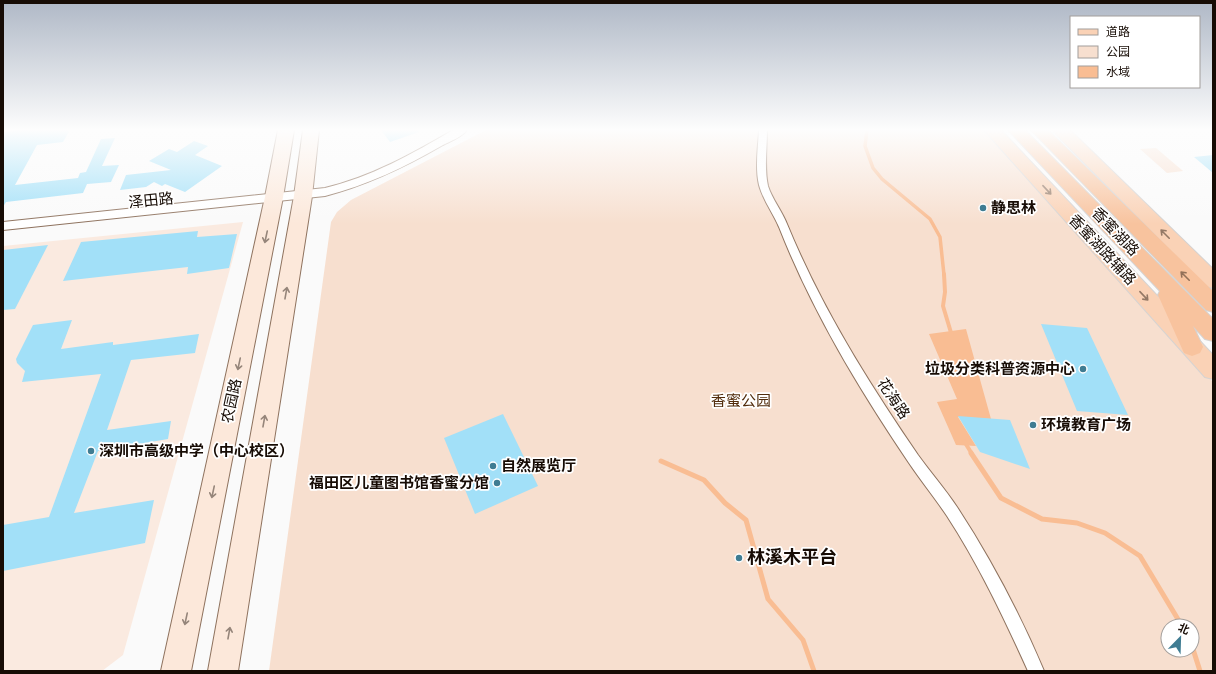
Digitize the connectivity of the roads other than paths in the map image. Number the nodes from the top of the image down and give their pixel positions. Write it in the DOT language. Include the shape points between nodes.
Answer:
graph roads {
  1 [pos="280,161"];
  2 [pos="307,161"];
  3 [pos="402,161"];
  4 [pos="764,161"];
  5 [pos="1021,161"];
  6 [pos="1056,161"];
  7 [pos="1070,161"];
  8 [pos="1092,161"];
  9 [pos="302,196"];
  10 [pos="273,200"];
  11 [pos="3,226"];
  12 [pos="3,234"];
  13 [pos="1162,281"];
  14 [pos="1213,281"];
  15 [pos="1213,304"];
  16 [pos="1213,333"];
  17 [pos="1192,347"];
  18 [pos="1213,370"];
  19 [pos="176,671"];
  20 [pos="223,671"];
  21 [pos="1036,671"];
  1 -- 10 [label="main road, 农园路"];
  2 -- 9 [label="main road"];
  3 -- 9 [label="street, 泽田路" via="348,188"];
  4 -- 21 [label="street, 花海路" via="764,185 810,288 862,380 951,511 1002,599"];
  5 -- 17 [label="main road, 香蜜湖路辅路, one-way"];
  6 -- 13 [label="highway, 香蜜湖路"];
  15 -- 7 [label="highway, 香蜜湖路, one-way"];
  14 -- 8 [label="main road, one-way"];
  9 -- 10 [label="street, 泽田路"];
  20 -- 9 [label="main road, one-way"];
  10 -- 11 [label="street, 泽田路"];
  10 -- 12 [label="street, 泽田路"];
  10 -- 19 [label="main road, 农园路, one-way"];
  13 -- 16 [label="highway, 香蜜湖路"];
  13 -- 17 [label="highway"];
  17 -- 18 [label="main road, 香蜜湖路辅路"];
}
